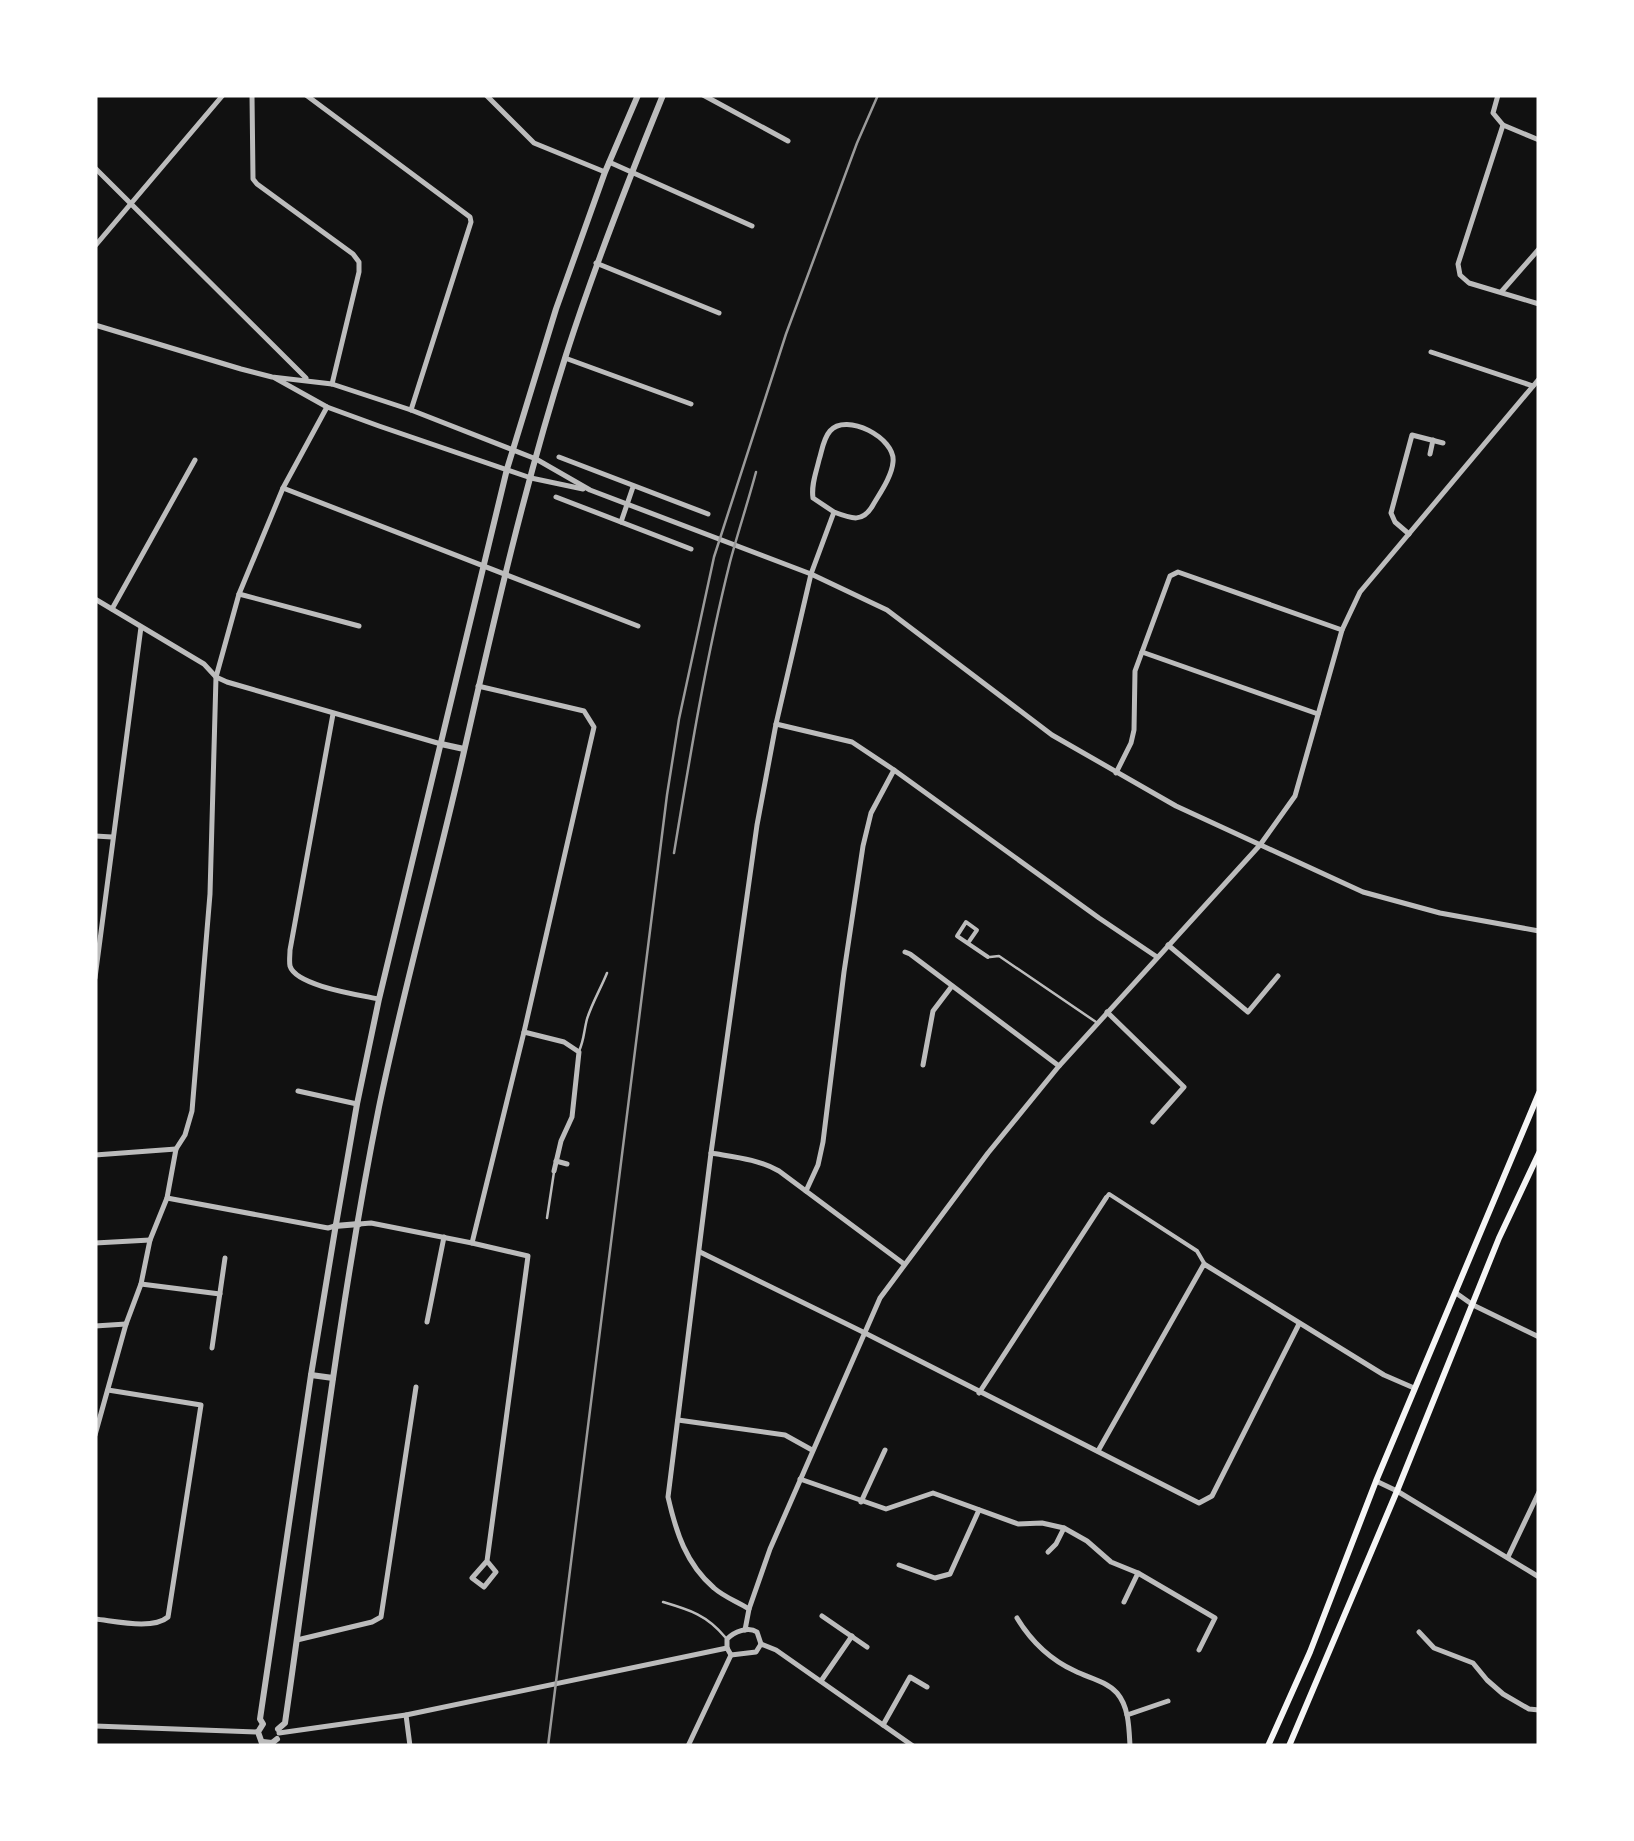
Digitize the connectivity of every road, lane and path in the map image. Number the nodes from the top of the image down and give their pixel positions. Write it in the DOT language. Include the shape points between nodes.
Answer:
graph roads {
  1 [pos="223,95"];
  2 [pos="252,95"];
  3 [pos="306,95"];
  4 [pos="486,95"];
  5 [pos="638,95"];
  6 [pos="662,95"];
  7 [pos="703,95"];
  8 [pos="1498,95"];
  9 [pos="1503,125"];
  10 [pos="1539,140"];
  11 [pos="788,141"];
  12 [pos="610,162"];
  13 [pos="95,168"];
  14 [pos="632,170"];
  15 [pos="605,172"];
  16 [pos="131,205"];
  17 [pos="752,226"];
  18 [pos="95,246"];
  19 [pos="1539,249"];
  20 [pos="596,263"];
  21 [pos="1502,291"];
  22 [pos="1539,304"];
  23 [pos="718,313"];
  24 [pos="95,325"];
  25 [pos="1430,352"];
  26 [pos="565,358"];
  27 [pos="272,377"];
  28 [pos="308,380"];
  29 [pos="1539,380"];
  30 [pos="332,384"];
  31 [pos="1533,386"];
  32 [pos="691,404"];
  33 [pos="328,407"];
  34 [pos="411,410"];
  35 [pos="1434,440"];
  36 [pos="1443,443"];
  37 [pos="514,450"];
  38 [pos="1430,454"];
  39 [pos="559,457"];
  40 [pos="536,459"];
  41 [pos="195,460"];
  42 [pos="569,461"];
  43 [pos="506,469"];
  44 [pos="564,475"];
  45 [pos="531,478"];
  46 [pos="634,486"];
  47 [pos="283,488"];
  48 [pos="590,490"];
  49 [pos="556,497"];
  50 [pos="626,504"];
  51 [pos="834,512"];
  52 [pos="708,514"];
  53 [pos="621,522"];
  54 [pos="1409,534"];
  55 [pos="691,549"];
  56 [pos="483,565"];
  57 [pos="505,574"];
  58 [pos="811,574"];
  59 [pos="239,594"];
  60 [pos="95,599"];
  61 [pos="112,609"];
  62 [pos="142,626"];
  63 [pos="358,626"];
  64 [pos="638,626"];
  65 [pos="1342,630"];
  66 [pos="1142,652"];
  67 [pos="216,677"];
  68 [pos="478,686"];
  69 [pos="332,714"];
  70 [pos="1318,714"];
  71 [pos="776,724"];
  72 [pos="441,744"];
  73 [pos="465,749"];
  74 [pos="894,770"];
  75 [pos="1116,773"];
  76 [pos="95,836"];
  77 [pos="112,836"];
  78 [pos="1260,845"];
  79 [pos="1539,931"];
  80 [pos="968,943"];
  81 [pos="1168,945"];
  82 [pos="905,952"];
  83 [pos="988,957"];
  84 [pos="1157,957"];
  85 [pos="607,972"];
  86 [pos="1278,976"];
  87 [pos="95,978"];
  88 [pos="952,986"];
  89 [pos="380,1000"];
  90 [pos="1107,1012"];
  91 [pos="1098,1023"];
  92 [pos="524,1032"];
  93 [pos="579,1052"];
  94 [pos="923,1065"];
  95 [pos="1059,1066"];
  96 [pos="298,1091"];
  97 [pos="1539,1093"];
  98 [pos="357,1104"];
  99 [pos="1153,1122"];
  100 [pos="176,1149"];
  101 [pos="1539,1153"];
  102 [pos="710,1154"];
  103 [pos="95,1155"];
  104 [pos="556,1161"];
  105 [pos="568,1164"];
  106 [pos="554,1170"];
  107 [pos="1530,1171"];
  108 [pos="1539,1176"];
  109 [pos="806,1190"];
  110 [pos="167,1198"];
  111 [pos="1106,1198"];
  112 [pos="546,1218"];
  113 [pos="358,1224"];
  114 [pos="335,1226"];
  115 [pos="444,1237"];
  116 [pos="150,1240"];
  117 [pos="472,1242"];
  118 [pos="95,1243"];
  119 [pos="700,1252"];
  120 [pos="225,1258"];
  121 [pos="904,1264"];
  122 [pos="1204,1264"];
  123 [pos="141,1284"];
  124 [pos="1456,1293"];
  125 [pos="220,1294"];
  126 [pos="1473,1306"];
  127 [pos="427,1322"];
  128 [pos="126,1324"];
  129 [pos="1300,1324"];
  130 [pos="95,1326"];
  131 [pos="865,1333"];
  132 [pos="1539,1337"];
  133 [pos="212,1348"];
  134 [pos="311,1374"];
  135 [pos="333,1378"];
  136 [pos="416,1387"];
  137 [pos="108,1390"];
  138 [pos="1416,1390"];
  139 [pos="979,1393"];
  140 [pos="96,1419"];
  141 [pos="678,1420"];
  142 [pos="95,1435"];
  143 [pos="812,1450"];
  144 [pos="885,1450"];
  145 [pos="1098,1452"];
  146 [pos="800,1480"];
  147 [pos="1376,1481"];
  148 [pos="1397,1491"];
  149 [pos="1539,1492"];
  150 [pos="861,1502"];
  151 [pos="979,1510"];
  152 [pos="1064,1528"];
  153 [pos="1048,1552"];
  154 [pos="1508,1558"];
  155 [pos="487,1561"];
  156 [pos="900,1565"];
  157 [pos="1138,1573"];
  158 [pos="1539,1577"];
  159 [pos="663,1602"];
  160 [pos="1124,1602"];
  161 [pos="749,1609"];
  162 [pos="822,1616"];
  163 [pos="1018,1618"];
  164 [pos="95,1619"];
  165 [pos="746,1630"];
  166 [pos="1418,1632"];
  167 [pos="852,1636"];
  168 [pos="727,1639"];
  169 [pos="298,1640"];
  170 [pos="762,1644"];
  171 [pos="866,1647"];
  172 [pos="727,1648"];
  173 [pos="1199,1650"];
  174 [pos="732,1654"];
  175 [pos="820,1681"];
  176 [pos="926,1687"];
  177 [pos="1168,1701"];
  178 [pos="1539,1710"];
  179 [pos="406,1716"];
  180 [pos="1128,1716"];
  181 [pos="883,1725"];
  182 [pos="95,1726"];
  183 [pos="261,1728"];
  184 [pos="278,1737"];
  185 [pos="262,1744"];
  186 [pos="410,1746"];
  187 [pos="688,1746"];
  188 [pos="913,1746"];
  189 [pos="1130,1746"];
  190 [pos="1268,1746"];
  191 [pos="1289,1746"];
  1 -- 16 [label="street"];
  2 -- 30 [label="street" via="253,179 359,262"];
  3 -- 34 [label="street" via="470,216"];
  4 -- 15 [label="street" via="534,142"];
  5 -- 12 [label="street"];
  6 -- 14 [label="street"];
  7 -- 11 [label="street"];
  8 -- 9 [label="street" via="1493,113"];
  9 -- 10 [label="street"];
  9 -- 21 [label="street" via="1458,264 1469,282"];
  12 -- 14 [label="street"];
  12 -- 15 [label="street"];
  13 -- 16 [label="street"];
  14 -- 17 [label="street"];
  14 -- 20 [label="street"];
  15 -- 37 [label="street"];
  16 -- 18 [label="street"];
  16 -- 28 [label="street"];
  19 -- 21 [label="street"];
  20 -- 23 [label="street"];
  20 -- 26 [label="street"];
  21 -- 22 [label="street"];
  24 -- 27 [label="street"];
  25 -- 31 [label="street"];
  26 -- 32 [label="street"];
  26 -- 40 [label="street"];
  27 -- 28 [label="street"];
  27 -- 33 [label="street"];
  28 -- 30 [label="street"];
  29 -- 31 [label="street"];
  30 -- 34 [label="street"];
  31 -- 54 [label="street"];
  33 -- 43 [label="street"];
  33 -- 47 [label="street"];
  34 -- 37 [label="street"];
  35 -- 36 [label="street"];
  35 -- 38 [label="street"];
  35 -- 54 [label="street" via="1412,435 1391,513"];
  37 -- 40 [label="street"];
  37 -- 43 [label="street"];
  39 -- 42 [label="street"];
  40 -- 44 [label="street"];
  40 -- 45 [label="street"];
  41 -- 61 [label="street"];
  42 -- 44 [label="street"];
  42 -- 46 [label="street"];
  43 -- 45 [label="street"];
  43 -- 56 [label="street"];
  44 -- 48 [label="street"];
  45 -- 48 [label="street"];
  45 -- 57 [label="street"];
  46 -- 50 [label="street"];
  46 -- 52 [label="street"];
  47 -- 56 [label="street"];
  47 -- 59 [label="street"];
  48 -- 50 [label="street"];
  49 -- 53 [label="street"];
  50 -- 53 [label="street"];
  50 -- 58 [label="street"];
  51 -- 51 [label="street" via="813,498 812,485 827,436 848,423 886,441 894,461 866,514 852,520"];
  51 -- 58 [label="street"];
  53 -- 55 [label="street"];
  54 -- 65 [label="street" via="1360,592"];
  56 -- 57 [label="street"];
  56 -- 72 [label="street"];
  57 -- 64 [label="street"];
  57 -- 68 [label="street"];
  58 -- 71 [label="street"];
  58 -- 75 [label="street" via="887,610 1052,735"];
  59 -- 63 [label="street"];
  59 -- 67 [label="street"];
  60 -- 61 [label="street"];
  61 -- 62 [label="street"];
  62 -- 67 [label="street"];
  62 -- 77 [label="street"];
  65 -- 66 [label="street" via="1176,571"];
  65 -- 70 [label="street"];
  66 -- 70 [label="street"];
  66 -- 75 [label="street" via="1133,686 1134,730"];
  67 -- 69 [label="street"];
  67 -- 100 [label="street" via="198,1043 192,1112"];
  68 -- 73 [label="street"];
  68 -- 92 [label="street" via="584,711 594,727"];
  69 -- 72 [label="street"];
  69 -- 89 [label="street" via="290,967 314,984"];
  70 -- 78 [label="street" via="1294,796"];
  71 -- 74 [label="street" via="852,742"];
  71 -- 102 [label="street"];
  72 -- 73 [label="street"];
  72 -- 89 [label="street"];
  73 -- 113 [label="street" via="400,1008"];
  74 -- 84 [label="street"];
  74 -- 109 [label="street" via="871,813 863,846 823,1142"];
  75 -- 78 [label="street"];
  76 -- 77 [label="street"];
  77 -- 87 [label="street"];
  78 -- 79 [label="street" via="1363,892"];
  78 -- 81 [label="street"];
  80 -- 83 [label="street"];
  81 -- 84 [label="street"];
  81 -- 86 [label="street" via="1248,1012"];
  82 -- 88 [label="street"];
  83 -- 91 [label="lane" via="999,956"];
  84 -- 90 [label="street"];
  85 -- 93 [label="lane"];
  88 -- 94 [label="street" via="933,1011"];
  88 -- 95 [label="street"];
  89 -- 98 [label="street"];
  90 -- 91 [label="street"];
  90 -- 99 [label="street" via="1184,1087"];
  91 -- 95 [label="street"];
  92 -- 93 [label="street"];
  92 -- 117 [label="street"];
  93 -- 104 [label="street" via="572,1117"];
  95 -- 121 [label="street"];
  96 -- 98 [label="street"];
  97 -- 124 [label="main road"];
  98 -- 114 [label="street"];
  100 -- 103 [label="street"];
  100 -- 110 [label="street"];
  101 -- 107 [label="main road"];
  102 -- 109 [label="street" via="767,1164"];
  102 -- 119 [label="street"];
  104 -- 105 [label="street"];
  104 -- 106 [label="street"];
  106 -- 112 [label="lane"];
  107 -- 108 [label="street"];
  107 -- 126 [label="main road"];
  109 -- 121 [label="street"];
  110 -- 114 [label="street"];
  110 -- 116 [label="street"];
  111 -- 122 [label="street" via="1197,1251"];
  111 -- 139 [label="street"];
  113 -- 114 [label="street"];
  113 -- 115 [label="street"];
  113 -- 135 [label="street"];
  114 -- 134 [label="street"];
  115 -- 117 [label="street"];
  115 -- 127 [label="street"];
  116 -- 118 [label="street"];
  116 -- 123 [label="street"];
  117 -- 155 [label="street" via="528,1256"];
  119 -- 131 [label="street"];
  119 -- 141 [label="street"];
  120 -- 125 [label="street"];
  121 -- 131 [label="street"];
  122 -- 129 [label="street"];
  122 -- 145 [label="street"];
  123 -- 125 [label="street"];
  123 -- 128 [label="street"];
  124 -- 126 [label="street"];
  124 -- 138 [label="main road"];
  125 -- 133 [label="street"];
  126 -- 132 [label="street"];
  126 -- 148 [label="main road"];
  128 -- 130 [label="street"];
  128 -- 137 [label="street"];
  129 -- 138 [label="street"];
  129 -- 145 [label="street" via="1212,1496 1199,1503"];
  131 -- 139 [label="street"];
  131 -- 143 [label="street"];
  134 -- 135 [label="street"];
  134 -- 183 [label="street"];
  135 -- 169 [label="street"];
  136 -- 169 [label="street" via="381,1616"];
  137 -- 140 [label="street"];
  137 -- 164 [label="street" via="201,1405 168,1617 149,1624"];
  138 -- 147 [label="main road"];
  139 -- 145 [label="street"];
  140 -- 142 [label="street"];
  141 -- 143 [label="street" via="785,1435"];
  141 -- 161 [label="street" via="668,1497 677,1534 715,1589"];
  143 -- 146 [label="street"];
  144 -- 150 [label="street"];
  146 -- 150 [label="street"];
  146 -- 161 [label="street"];
  147 -- 148 [label="street"];
  147 -- 190 [label="main road"];
  148 -- 154 [label="street"];
  148 -- 191 [label="main road"];
  149 -- 154 [label="street"];
  150 -- 151 [label="street" via="886,1510 933,1493"];
  151 -- 152 [label="street" via="1018,1524"];
  151 -- 156 [label="street" via="950,1574 935,1578"];
  152 -- 153 [label="street"];
  152 -- 157 [label="street" via="1110,1562"];
  154 -- 158 [label="street"];
  155 -- 155 [label="street" via="496,1572 484,1587 472,1578"];
  157 -- 160 [label="street"];
  157 -- 173 [label="street" via="1215,1618"];
  159 -- 168 [label="lane" via="712,1622"];
  161 -- 165 [label="street"];
  162 -- 167 [label="street"];
  163 -- 180 [label="street" via="1043,1650 1118,1695"];
  165 -- 168 [label="street"];
  165 -- 170 [label="street" via="757,1632"];
  166 -- 178 [label="street" via="1434,1648 1473,1663 1503,1694"];
  167 -- 171 [label="street"];
  167 -- 175 [label="street"];
  168 -- 172 [label="street"];
  169 -- 184 [label="street" via="286,1723"];
  170 -- 174 [label="street" via="756,1652"];
  170 -- 175 [label="street"];
  172 -- 174 [label="street"];
  172 -- 179 [label="street"];
  174 -- 187 [label="street"];
  175 -- 181 [label="street"];
  176 -- 181 [label="street" via="910,1678"];
  177 -- 180 [label="street"];
  179 -- 184 [label="street"];
  179 -- 186 [label="street"];
  180 -- 189 [label="street"];
  181 -- 188 [label="street"];
  182 -- 183 [label="street"];
  183 -- 184 [label="street" via="274,1724"];
  183 -- 185 [label="street"];
  184 -- 185 [label="street"];
}
